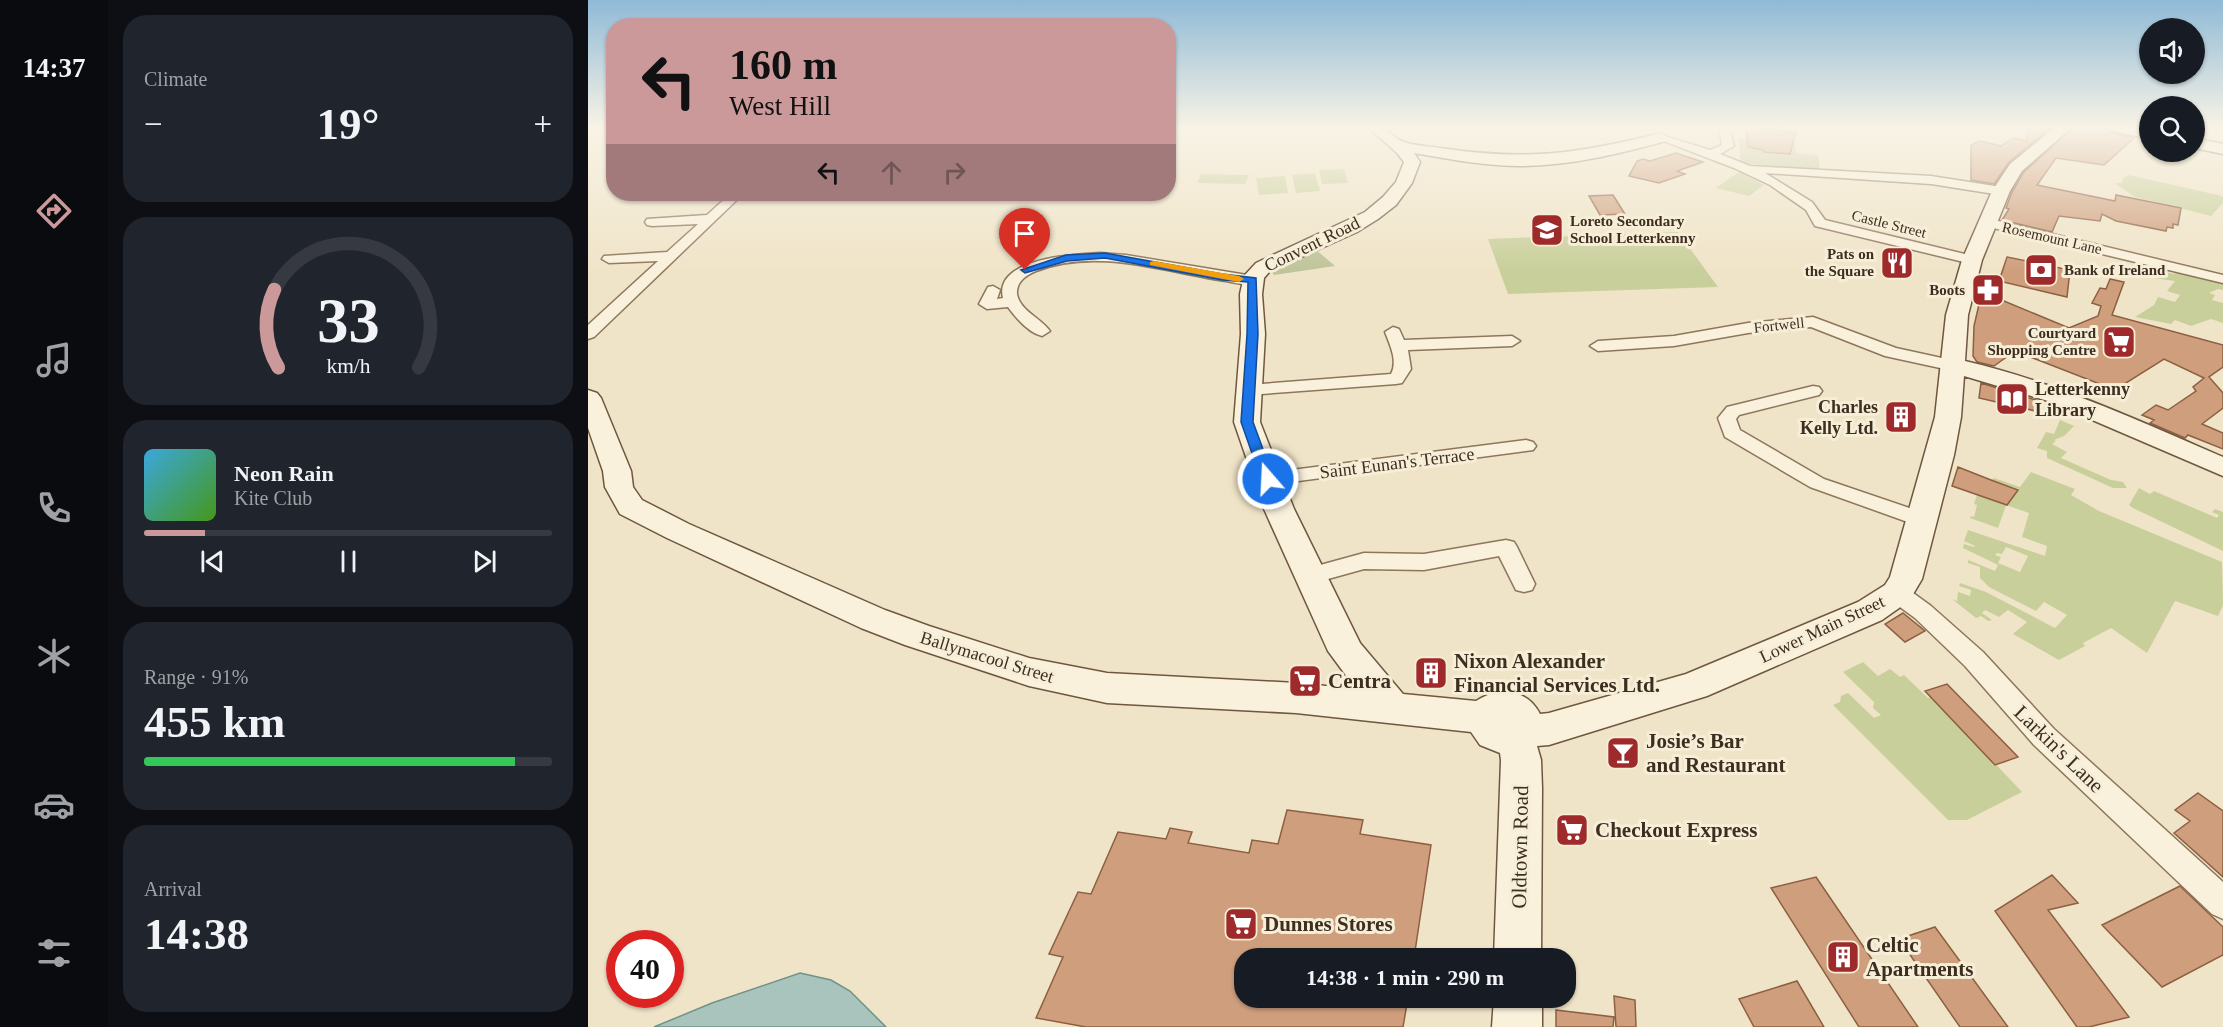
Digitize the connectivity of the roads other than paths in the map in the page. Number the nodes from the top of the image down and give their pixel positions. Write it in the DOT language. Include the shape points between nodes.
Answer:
graph roads {
  1 [pos="1407,175"];
  2 [pos="1757,175"];
  3 [pos="1854,175"];
  4 [pos="2013,175"];
  5 [pos="2001,191"];
  6 [pos="729,201"];
  7 [pos="710,219"];
  8 [pos="652,222"];
  9 [pos="1986,222"];
  10 [pos="671,256"];
  11 [pos="609,259"];
  12 [pos="1972,260"];
  13 [pos="2223,263"];
  14 [pos="2216,277"];
  15 [pos="1253,280"];
  16 [pos="993,290"];
  17 [pos="1012,302"];
  18 [pos="1042,331"];
  19 [pos="588,334"];
  20 [pos="1512,341"];
  21 [pos="1598,346"];
  22 [pos="1954,366"];
  23 [pos="1248,390"];
  24 [pos="1813,391"];
  25 [pos="588,398"];
  26 [pos="1526,446"];
  27 [pos="2223,467"];
  28 [pos="1268,479"];
  29 [pos="1923,520"];
  30 [pos="1310,576"];
  31 [pos="1524,584"];
  32 [pos="1897,593"];
  33 [pos="1346,651"];
  34 [pos="1338,702"];
  35 [pos="1391,706"];
  36 [pos="1508,729"];
  37 [pos="2223,903"];
  38 [pos="1518,948"];
  39 [pos="1518,1008"];
  40 [pos="1517,1027"];
  1 -- 15 [label="street, Convent Road" via="1374,213 1316,244 1270,262 1257,271"];
  2 -- 12 [label="street, Castle Street" via="1812,208 1820,222"];
  3 -- 5 [label="street" via="1910,178"];
  4 -- 5 [label="street, Lower Main Street"];
  5 -- 9 [label="street, Lower Main Street"];
  6 -- 7 [label="street"];
  7 -- 8 [label="street"];
  7 -- 10 [label="street"];
  9 -- 12 [label="street, Lower Main Street"];
  9 -- 14 [label="street, Rosemount Lane"];
  10 -- 11 [label="street"];
  10 -- 19 [label="street"];
  12 -- 22 [label="street, Lower Main Street" via="1958,315"];
  13 -- 14 [label="street" via="2213,268"];
  15 -- 17 [label="street" via="1114,256 1087,256 1025,270 1010,287"];
  15 -- 23 [label="street, Convent Road"];
  16 -- 17 [label="street" via="987,304"];
  17 -- 18 [label="street"];
  20 -- 23 [label="street" via="1395,338 1403,368 1396,379"];
  21 -- 22 [label="street, Fortwell" via="1674,341 1813,322 1891,352"];
  22 -- 27 [label="street" via="1990,373 2046,392"];
  22 -- 29 [label="street, Lower Main Street" via="1948,417"];
  23 -- 28 [label="street, Convent Road" via="1247,422"];
  24 -- 29 [label="street" via="1733,411 1727,418 1732,433 1817,483"];
  25 -- 34 [label="street, Ballymacool Street" via="617,471 619,487 631,507 873,619 986,659 1073,682 1107,688"];
  26 -- 28 [label="street, Saint Eunan's Terrace"];
  28 -- 30 [label="street, Convent Road"];
  29 -- 32 [label="street, Lower Main Street" via="1906,579"];
  30 -- 31 [label="street" via="1364,561 1424,562 1506,547"];
  30 -- 33 [label="street, Convent Road"];
  32 -- 36 [label="street, Lower Main Street" via="1870,611 1694,686 1549,729"];
  32 -- 37 [label="street, Larkin's Lane" via="1974,659 2044,737"];
  33 -- 34 [label="street"];
  33 -- 35 [label="street, Convent Road"];
  34 -- 35 [label="street, Ballymacool Street"];
  35 -- 36 [label="street, Ballymacool Street"];
  36 -- 38 [label="street, Oldtown Road" via="1521,760"];
  39 -- 40 [label="street"];
}
